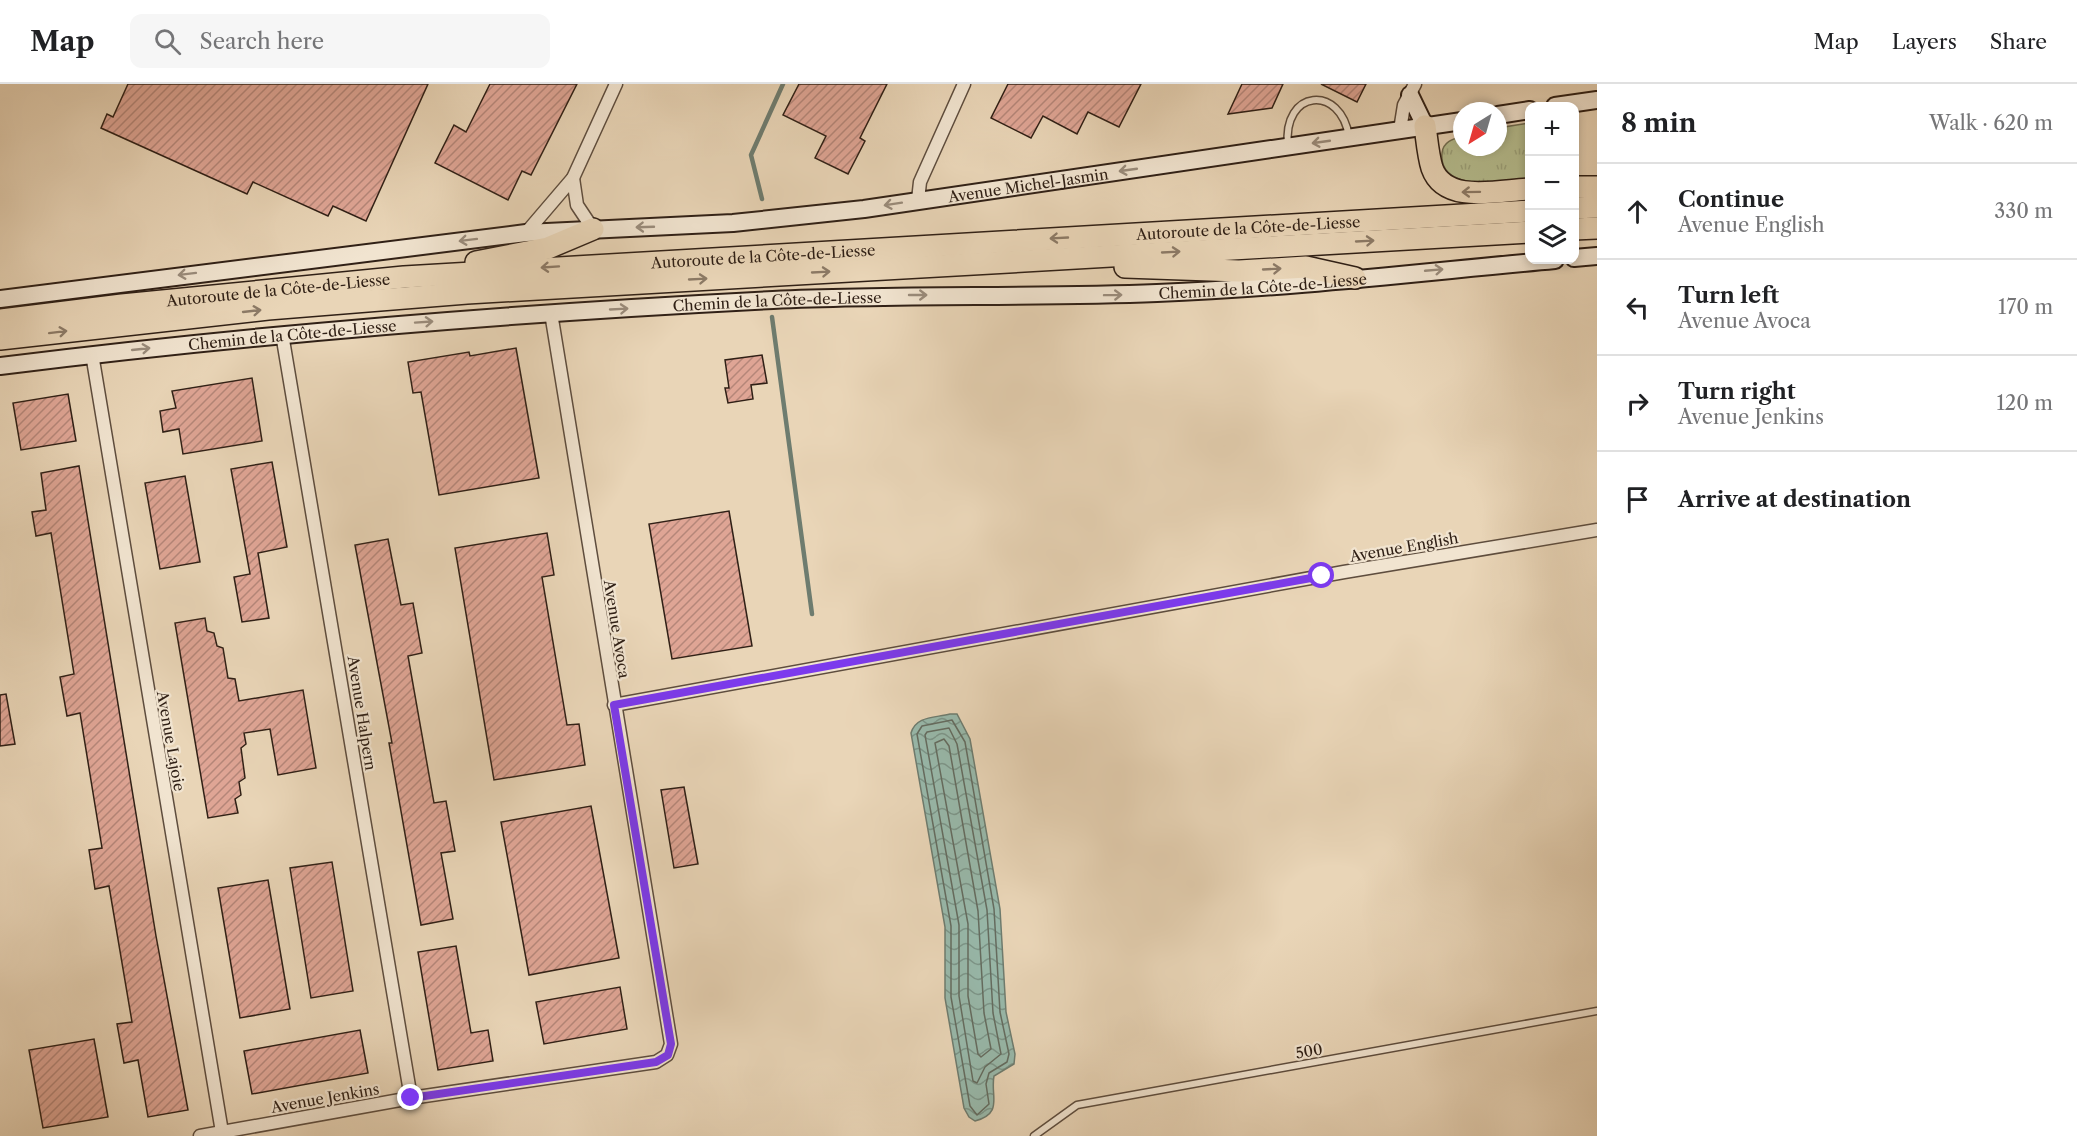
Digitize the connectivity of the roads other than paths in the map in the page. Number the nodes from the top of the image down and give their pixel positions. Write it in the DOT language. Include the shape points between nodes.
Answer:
graph roads {
  1 [pos="616,84"];
  2 [pos="964,84"];
  3 [pos="1412,89"];
  4 [pos="1597,100"];
  5 [pos="1579,103"];
  6 [pos="1525,111"];
  7 [pos="1507,114"];
  8 [pos="1453,122"];
  9 [pos="1425,126"];
  10 [pos="1400,130"];
  11 [pos="1349,138"];
  12 [pos="1288,147"];
  13 [pos="573,178"];
  14 [pos="1579,187"];
  15 [pos="1597,187"];
  16 [pos="1525,189"];
  17 [pos="918,200"];
  18 [pos="1597,207"];
  19 [pos="1579,208"];
  20 [pos="1525,211"];
  21 [pos="1597,228"];
  22 [pos="593,229"];
  23 [pos="1579,229"];
  24 [pos="1525,232"];
  25 [pos="526,233"];
  26 [pos="1597,256"];
  27 [pos="1579,258"];
  28 [pos="986,263"];
  29 [pos="1525,263"];
  30 [pos="404,277"];
  31 [pos="1355,278"];
  32 [pos="0,299"];
  33 [pos="552,313"];
  34 [pos="0,320"];
  35 [pos="282,334"];
  36 [pos="0,339"];
  37 [pos="92,354"];
  38 [pos="0,366"];
  39 [pos="1597,530"];
  40 [pos="614,705"];
  41 [pos="1597,1011"];
  42 [pos="668,1055"];
  43 [pos="411,1098"];
  44 [pos="222,1132"];
  45 [pos="200,1136"];
  46 [pos="1034,1136"];
  1 -- 13 [label="street"];
  2 -- 17 [label="street" via="920,182"];
  3 -- 9 [label="main road"];
  3 -- 10 [label="street" via="1404,105"];
  4 -- 5 [label="main road"];
  6 -- 7 [label="main road"];
  8 -- 9 [label="main road, Avenue Michel-Jasmin"];
  9 -- 10 [label="main road, Avenue Michel-Jasmin"];
  16 -- 9 [label="highway, one-way" via="1465,192 1444,185 1431,167"];
  10 -- 11 [label="main road, Avenue Michel-Jasmin"];
  11 -- 12 [label="main road, Avenue Michel-Jasmin, one-way"];
  11 -- 12 [label="lane" via="1341,109 1319,97 1310,97 1296,107 1290,118"];
  12 -- 17 [label="main road, Avenue Michel-Jasmin, one-way"];
  13 -- 22 [label="street" via="578,206"];
  13 -- 25 [label="street"];
  14 -- 15 [label="highway"];
  17 -- 22 [label="main road, Avenue Michel-Jasmin, one-way" via="754,221"];
  18 -- 19 [label="highway"];
  20 -- 30 [label="highway, Autoroute de la Côte-de-Liesse, one-way"];
  21 -- 23 [label="highway"];
  22 -- 25 [label="main road"];
  22 -- 30 [label="highway" via="548,248"];
  28 -- 24 [label="highway, Autoroute de la Côte-de-Liesse, one-way"];
  25 -- 32 [label="main road, one-way"];
  26 -- 27 [label="main road"];
  28 -- 31 [label="highway, one-way" via="1239,271 1306,267"];
  36 -- 28 [label="highway, Autoroute de la Côte-de-Liesse, one-way" via="368,301"];
  31 -- 29 [label="main road, Chemin de la Côte-de-Liesse, one-way"];
  30 -- 34 [label="highway, Autoroute de la Côte-de-Liesse"];
  33 -- 31 [label="main road, Chemin de la Côte-de-Liesse, one-way" via="880,296 1158,293"];
  35 -- 33 [label="main road, Chemin de la Côte-de-Liesse, one-way"];
  33 -- 40 [label="street, Avenue Avoca"];
  37 -- 35 [label="main road, Chemin de la Côte-de-Liesse, one-way"];
  35 -- 43 [label="street, Avenue Halpern"];
  37 -- 38 [label="main road, Chemin de la Côte-de-Liesse"];
  37 -- 44 [label="street, Avenue Lajoie"];
  39 -- 40 [label="street, Avenue English"];
  40 -- 42 [label="street, Avenue Avoca" via="671,1044"];
  41 -- 46 [label="lane, 500" via="1077,1105"];
  42 -- 43 [label="street, Avenue Jenkins" via="656,1062"];
  43 -- 44 [label="street, Avenue Jenkins"];
  44 -- 45 [label="street, Avenue Jenkins"];
}
